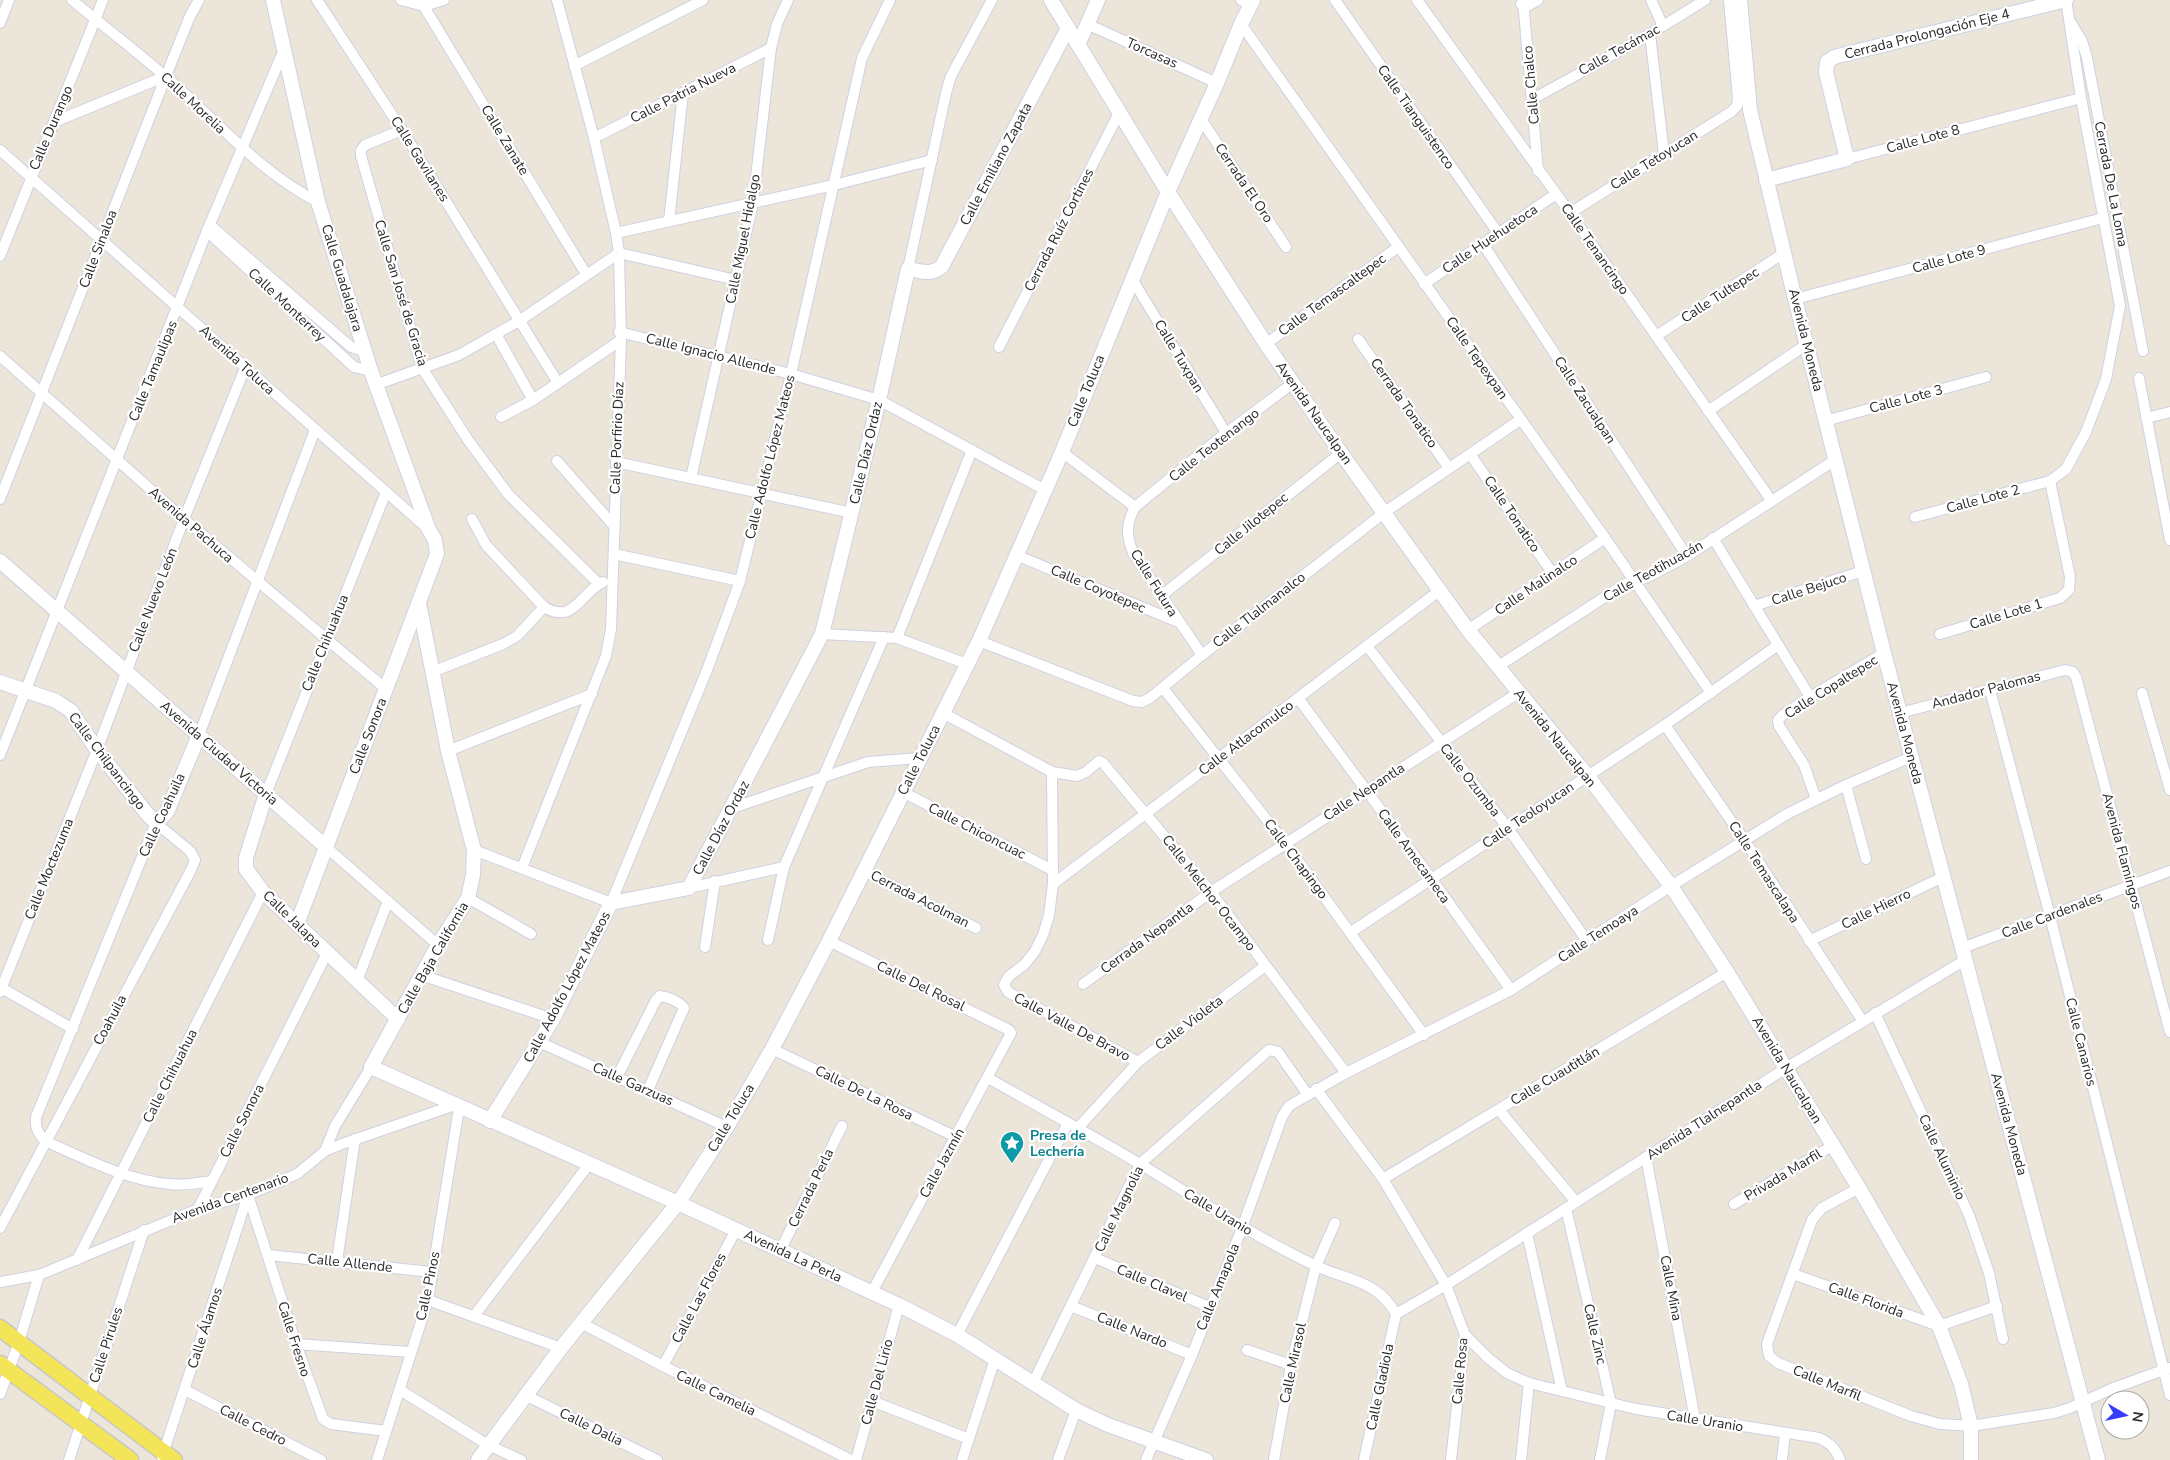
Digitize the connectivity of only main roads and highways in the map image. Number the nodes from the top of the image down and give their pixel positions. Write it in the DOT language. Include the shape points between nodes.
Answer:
graph roads {
  1 [pos="273,0"];
  2 [pos="1051,0"];
  3 [pos="1098,0"];
  4 [pos="1740,0"];
  5 [pos="2066,0"];
  6 [pos="1249,1"];
  7 [pos="1068,28"];
  8 [pos="1078,45"];
  9 [pos="1847,159"];
  10 [pos="1766,180"];
  11 [pos="1168,192"];
  12 [pos="908,269"];
  13 [pos="438,548"];
  14 [pos="0,561"];
  15 [pos="419,603"];
  16 [pos="0,682"];
  17 [pos="199,735"];
  18 [pos="266,794"];
  19 [pos="156,823"];
  20 [pos="326,847"];
  21 [pos="689,888"];
  22 [pos="297,924"];
  23 [pos="398,1019"];
  24 [pos="371,1067"];
  25 [pos="490,1121"];
  26 [pos="678,1203"];
  27 [pos="0,1328"];
  28 [pos="4,1367"];
  29 [pos="166,1457"];
  30 [pos="130,1460"];
  31 [pos="478,1460"];
  32 [pos="1206,1460"];
  33 [pos="1971,1460"];
  34 [pos="2098,1460"];
  1 -- 13 [label="main road, Calle Guadalajara" via="318,202 373,378 428,530"];
  2 -- 7 [label="main road, Avenida Naucalpan"];
  3 -- 8 [label="main road"];
  4 -- 10 [label="main road, Avenida Moneda" via="1750,110"];
  5 -- 9 [label="main road, Cerrada Prolongación Eje 4" via="1834,56 1827,62 1826,72"];
  6 -- 11 [label="main road, Calle Toluca" via="1217,83"];
  7 -- 8 [label="main road, Avenida Naucalpan"];
  7 -- 12 [label="main road, Calle Emiliano Zapata" via="942,266 937,272 928,273"];
  8 -- 11 [label="main road, Avenida Naucalpan"];
  9 -- 10 [label="main road, Calle Lote 8"];
  10 -- 34 [label="main road, Avenida Moneda" via="1884,653"];
  11 -- 26 [label="main road, Calle Toluca" via="1062,452 967,664 772,1049"];
  11 -- 33 [label="main road, Avenida Naucalpan" via="1293,384 1440,591 1671,886 1727,972 1939,1326 1961,1384 1971,1426"];
  12 -- 21 [label="main road, Calle Díaz Ordaz" via="822,634"];
  13 -- 15 [label="main road, Calle Sonora"];
  14 -- 17 [label="main road, Avenida Ciudad Victoria"];
  15 -- 20 [label="main road, Calle Sonora"];
  15 -- 23 [label="main road, Calle Baja California" via="448,751 474,850 473,874 468,898 438,944"];
  16 -- 19 [label="main road, Calle Chilpancingo" via="56,701 71,711 97,750"];
  17 -- 18 [label="main road, Avenida Ciudad Victoria"];
  17 -- 19 [label="main road, Calle Coahuila" via="167,812"];
  18 -- 20 [label="main road, Avenida Ciudad Victoria"];
  18 -- 22 [label="main road, Calle Jalapa" via="246,858 246,869 263,892"];
  20 -- 22 [label="main road, Calle Sonora"];
  21 -- 25 [label="main road, Calle Adolfo López Mateos" via="611,903 553,1019"];
  22 -- 23 [label="main road, Calle Jalapa"];
  23 -- 24 [label="main road, Calle Baja California"];
  24 -- 25 [label="main road, Avenida La Perla"];
  25 -- 26 [label="main road, Avenida La Perla"];
  26 -- 31 [label="main road, Calle Toluca" via="525,1394"];
  26 -- 32 [label="main road, Avenida La Perla" via="899,1305 1076,1410 1108,1425"];
  27 -- 29 [label="main road"];
  28 -- 30 [label="main road"];
}
